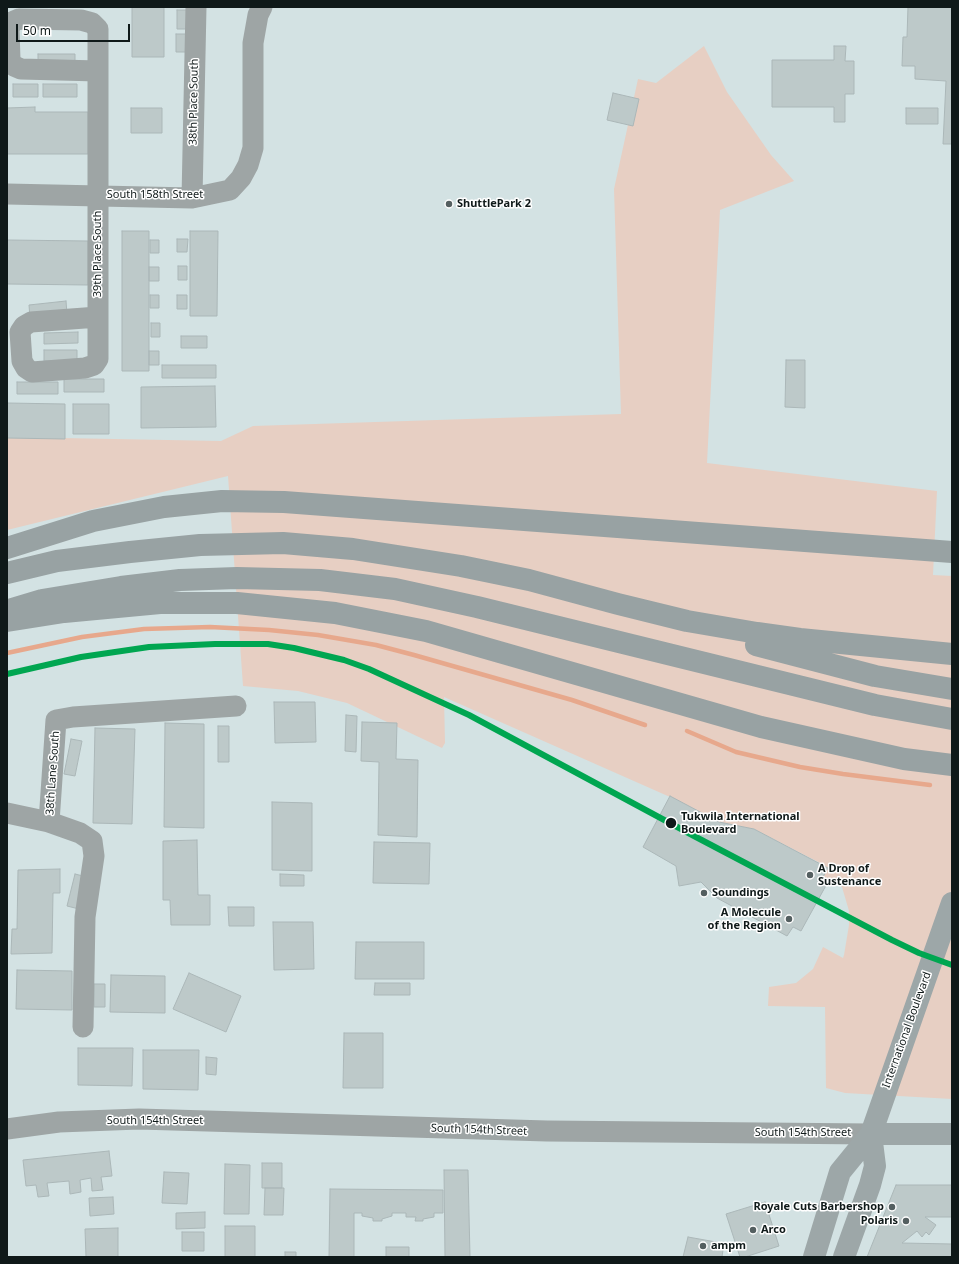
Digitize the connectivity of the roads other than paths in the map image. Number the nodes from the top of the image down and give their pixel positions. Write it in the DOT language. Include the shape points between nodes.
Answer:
graph roads {
  1 [pos="196,7"];
  2 [pos="262,7"];
  3 [pos="98,71"];
  4 [pos="7,194"];
  5 [pos="98,196"];
  6 [pos="192,198"];
  7 [pos="98,317"];
  8 [pos="7,548"];
  9 [pos="952,552"];
  10 [pos="7,573"];
  11 [pos="7,610"];
  12 [pos="7,621"];
  13 [pos="687,621"];
  14 [pos="952,654"];
  15 [pos="952,689"];
  16 [pos="236,706"];
  17 [pos="952,719"];
  18 [pos="952,766"];
  19 [pos="7,813"];
  20 [pos="50,822"];
  21 [pos="952,903"];
  22 [pos="83,1027"];
  23 [pos="7,1130"];
  24 [pos="871,1134"];
  25 [pos="952,1134"];
  26 [pos="814,1257"];
  27 [pos="844,1257"];
  1 -- 6 [label="street, 38th Place South"];
  2 -- 6 [label="street, South 158th Street" via="253,43 253,148 248,165 230,190"];
  3 -- 5 [label="street, 39th Place South"];
  4 -- 5 [label="street, South 158th Street"];
  5 -- 6 [label="street, South 158th Street"];
  5 -- 7 [label="street, 39th Place South"];
  8 -- 9 [label="highway" via="93,521 164,507 222,501 284,502"];
  10 -- 13 [label="highway" via="57,561 130,552 200,545 283,543 353,550 461,566 529,580"];
  11 -- 17 [label="highway" via="42,600 180,580 320,580 395,589 477,607 874,705"];
  12 -- 18 [label="highway" via="64,612 160,603 237,603 335,613 426,631 761,728 904,759"];
  13 -- 14 [label="highway" via="800,639"];
  13 -- 15 [label="highway" via="750,643 875,676"];
  16 -- 20 [label="street, 38th Lane South" via="56,720"];
  19 -- 20 [label="street"];
  20 -- 22 [label="street, 38th Lane South" via="80,833 92,841 94,856 85,917"];
  21 -- 24 [label="main road, International Boulevard"];
  23 -- 24 [label="street, South 154th Street" via="59,1122 139,1119 539,1131"];
  24 -- 25 [label="main road, South 154th Street"];
  24 -- 26 [label="main road, International Boulevard" via="840,1172"];
  24 -- 27 [label="main road, International Boulevard" via="875,1166"];
}
